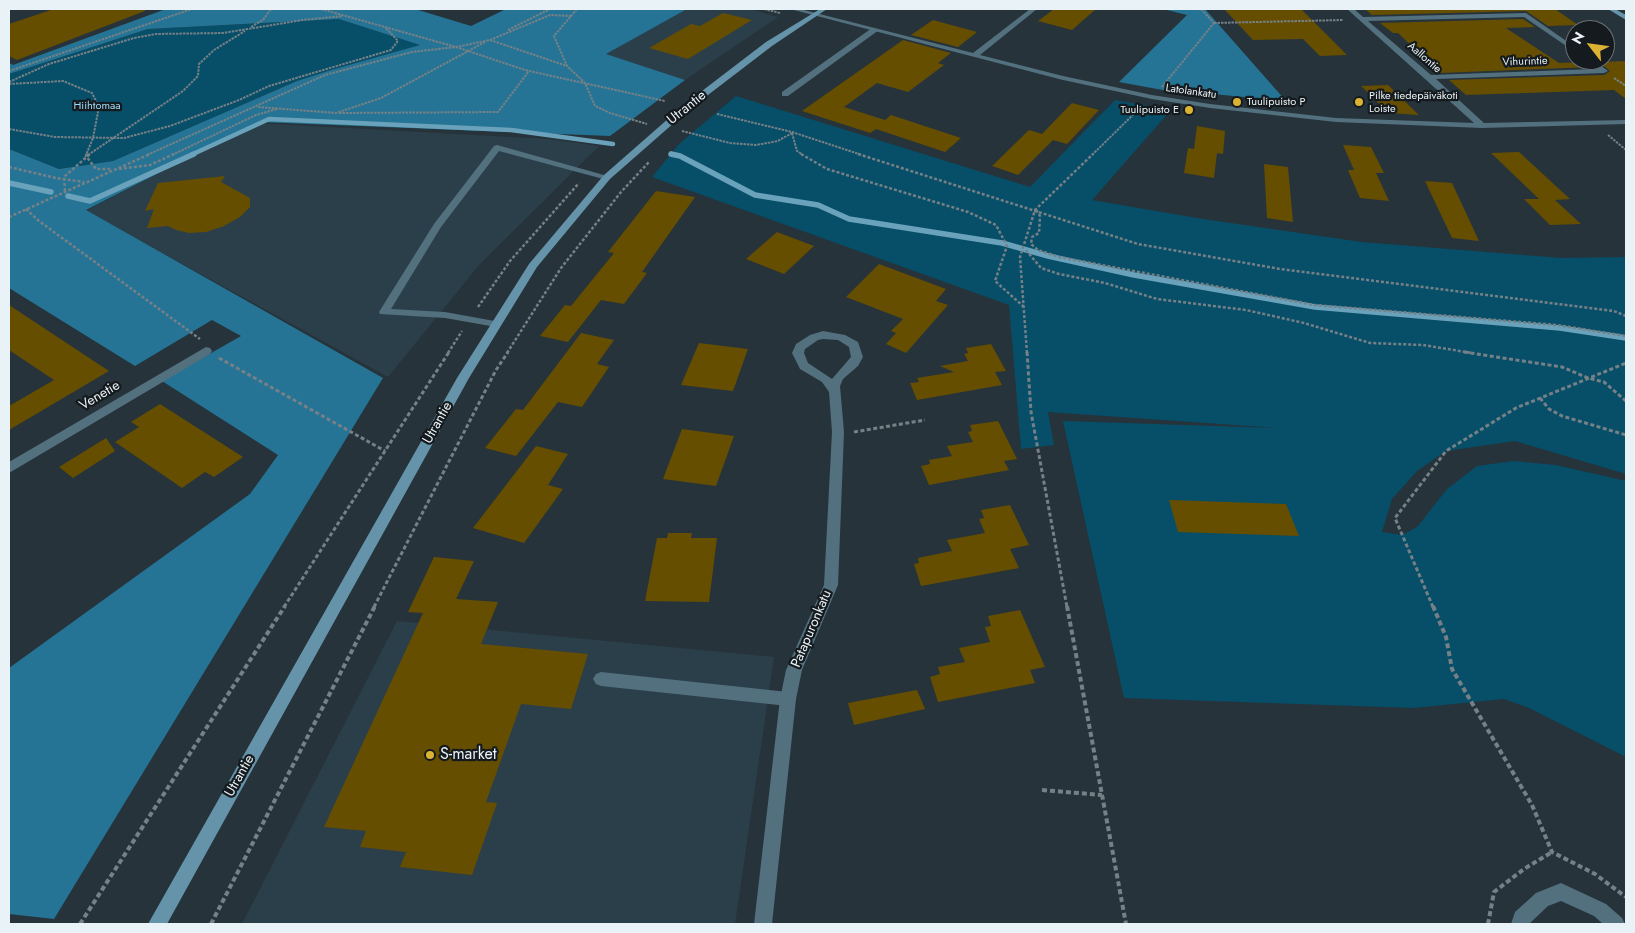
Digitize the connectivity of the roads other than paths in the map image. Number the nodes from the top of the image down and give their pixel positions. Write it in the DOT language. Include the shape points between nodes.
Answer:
graph roads {
  1 [pos="793,9"];
  2 [pos="824,9"];
  3 [pos="1034,9"];
  4 [pos="1350,9"];
  5 [pos="1611,9"];
  6 [pos="814,15"];
  7 [pos="1626,18"];
  8 [pos="1362,19"];
  9 [pos="875,30"];
  10 [pos="1565,43"];
  11 [pos="975,55"];
  12 [pos="1603,70"];
  13 [pos="1429,77"];
  14 [pos="785,94"];
  15 [pos="1626,122"];
  16 [pos="1482,126"];
  17 [pos="607,177"];
  18 [pos="496,324"];
  19 [pos="206,350"];
  20 [pos="849,368"];
  21 [pos="812,371"];
  22 [pos="834,391"];
  23 [pos="9,468"];
  24 [pos="601,679"];
  25 [pos="788,698"];
  26 [pos="157,924"];
  27 [pos="763,924"];
  28 [pos="1520,924"];
  29 [pos="1616,924"];
  1 -- 6 [label="street, Latolankatu"];
  2 -- 6 [label="main road, Utrantie"];
  3 -- 11 [label="street"];
  4 -- 8 [label="street, Aallontie"];
  5 -- 7 [label="main road"];
  6 -- 9 [label="street, Latolankatu"];
  6 -- 17 [label="main road, Utrantie" via="769,44 688,106"];
  8 -- 10 [label="street, Vihurintie" via="1526,15"];
  8 -- 13 [label="street, Aallontie"];
  9 -- 11 [label="street, Latolankatu"];
  9 -- 14 [label="street"];
  11 -- 16 [label="street, Latolankatu" via="1063,78 1210,106 1317,118"];
  12 -- 13 [label="street, Vihurintie"];
  13 -- 16 [label="street, Aallontie"];
  15 -- 16 [label="street, Latolankatu"];
  17 -- 18 [label="main road, Utrantie" via="532,266"];
  17 -- 18 [label="street" via="497,148 437,226 384,312 445,315"];
  18 -- 26 [label="main road, Utrantie" via="458,386"];
  19 -- 23 [label="street, Venetie"];
  20 -- 21 [label="street" via="832,373"];
  20 -- 21 [label="street" via="857,357 854,345 841,337 823,335 806,341 798,353 804,366"];
  20 -- 22 [label="street" via="838,377"];
  21 -- 22 [label="street" via="826,379"];
  22 -- 25 [label="street, Patapuronkatu" via="838,432 831,585 794,670"];
  24 -- 25 [label="street"];
  25 -- 27 [label="street, Patapuronkatu"];
  28 -- 29 [label="street" via="1521,918 1542,899 1561,892 1600,910"];
}
